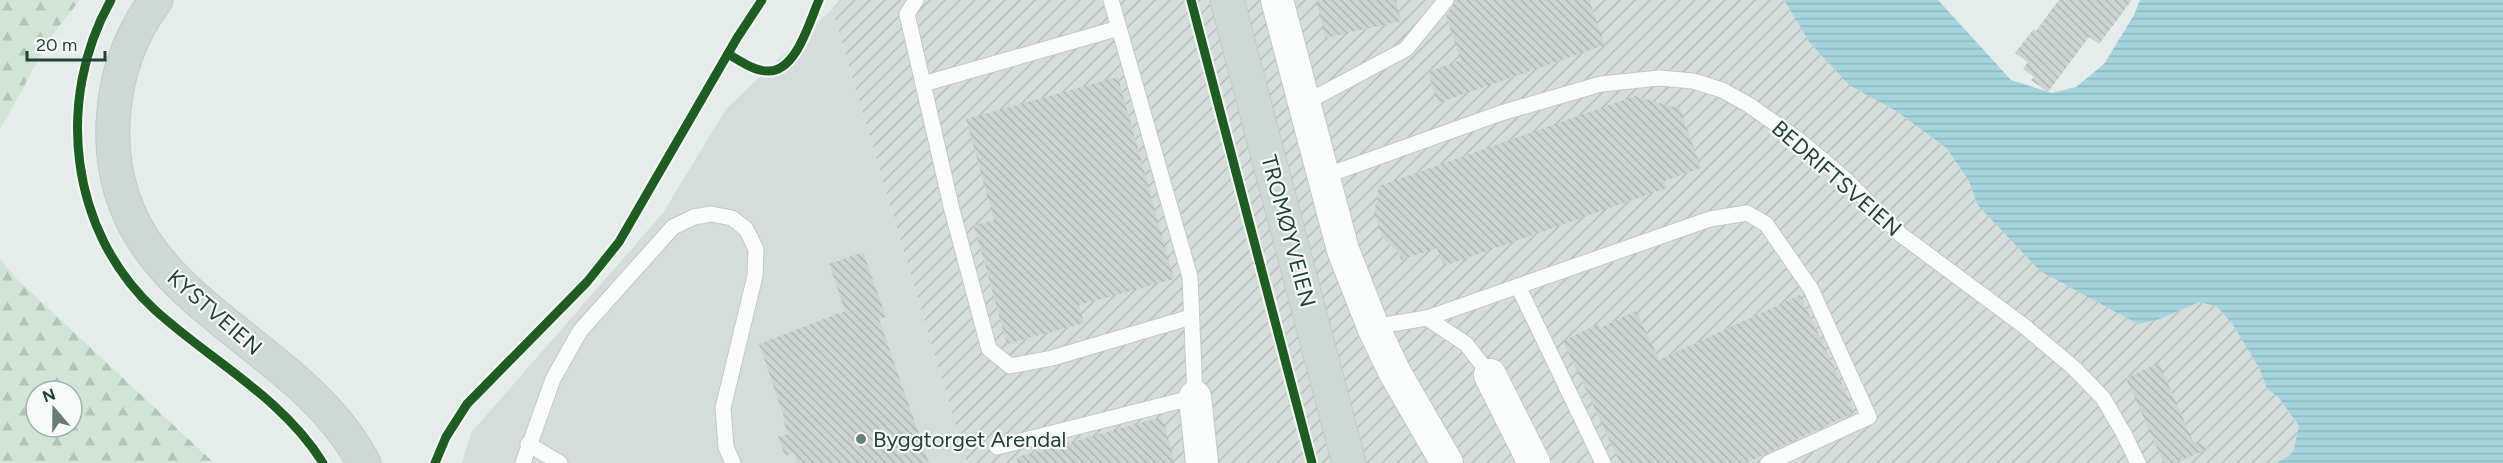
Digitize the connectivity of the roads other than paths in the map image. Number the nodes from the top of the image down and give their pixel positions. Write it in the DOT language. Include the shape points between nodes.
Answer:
graph roads {
  1 [pos="156,0"];
  2 [pos="916,0"];
  3 [pos="1111,0"];
  4 [pos="1227,0"];
  5 [pos="1277,0"];
  6 [pos="1446,0"];
  7 [pos="1119,28"];
  8 [pos="923,84"];
  9 [pos="1303,104"];
  10 [pos="1322,177"];
  11 [pos="1518,286"];
  12 [pos="1191,317"];
  13 [pos="1426,318"];
  14 [pos="1373,327"];
  15 [pos="1490,375"];
  16 [pos="1195,397"];
  17 [pos="528,444"];
  18 [pos="997,447"];
  19 [pos="364,463"];
  20 [pos="523,463"];
  21 [pos="560,463"];
  22 [pos="733,463"];
  23 [pos="1202,463"];
  24 [pos="1349,463"];
  25 [pos="1447,463"];
  26 [pos="1534,463"];
  27 [pos="1602,463"];
  28 [pos="1768,463"];
  29 [pos="2138,463"];
  1 -- 19 [label="main road, KYSTVEIEN" via="123,61 113,107 113,153 125,202 138,231 159,263 192,297 325,409"];
  2 -- 8 [label="lane" via="907,14"];
  3 -- 7 [label="lane"];
  4 -- 24 [label="main road, TROMØYVEIEN"];
  5 -- 9 [label="street"];
  6 -- 9 [label="lane" via="1406,49"];
  7 -- 8 [label="lane"];
  7 -- 12 [label="lane" via="1190,277"];
  8 -- 12 [label="lane" via="989,349 1010,366 1052,358"];
  9 -- 10 [label="street"];
  10 -- 14 [label="street" via="1342,250"];
  10 -- 29 [label="lane, BEDRIFTSVEIEN" via="1501,113 1601,84 1659,78 1693,81 1722,90 1800,141 1900,234 2074,368 2103,398"];
  11 -- 13 [label="lane"];
  11 -- 27 [label="lane"];
  11 -- 28 [label="lane" via="1710,219 1747,213 1766,224 1812,289 1869,417"];
  12 -- 16 [label="lane"];
  13 -- 14 [label="lane"];
  13 -- 15 [label="lane" via="1466,344"];
  14 -- 25 [label="street" via="1415,411"];
  15 -- 26 [label="street"];
  16 -- 18 [label="lane"];
  16 -- 23 [label="street"];
  17 -- 20 [label="lane"];
  17 -- 21 [label="lane"];
  17 -- 22 [label="lane" via="553,379 580,331 673,227 711,214 732,218 746,229 756,249 755,276 723,408 726,447"];
}
